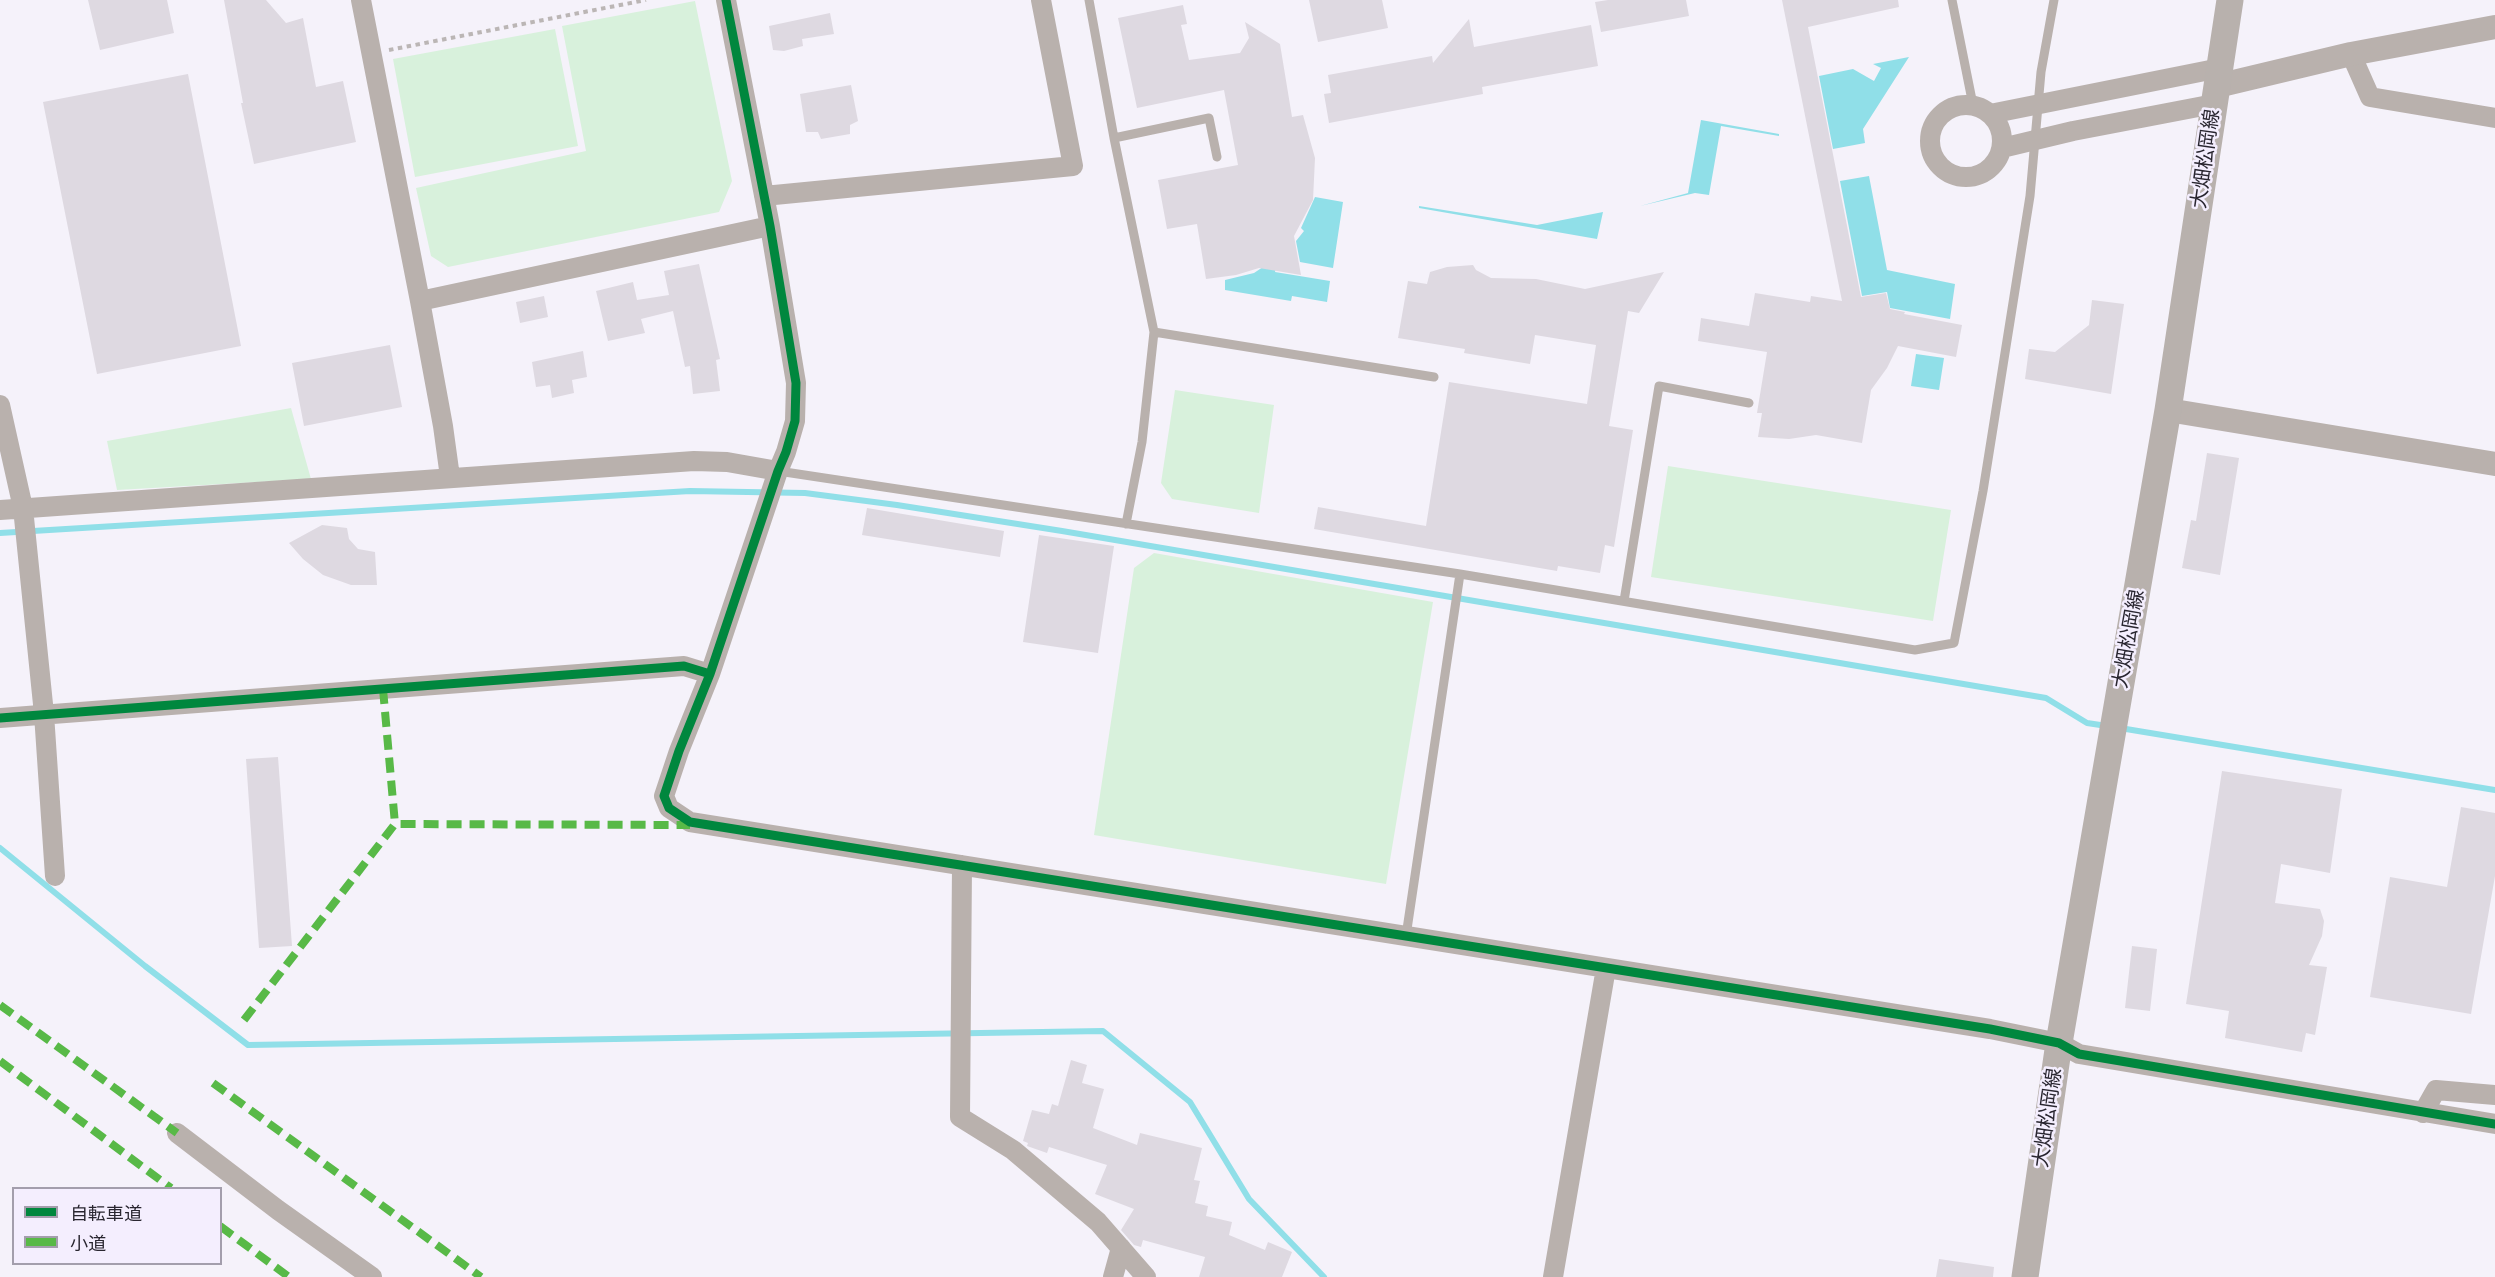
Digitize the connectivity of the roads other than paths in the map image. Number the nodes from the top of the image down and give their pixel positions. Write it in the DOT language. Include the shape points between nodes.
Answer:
graph roads {
  1 [pos="361,0"];
  2 [pos="726,0"];
  3 [pos="1041,0"];
  4 [pos="1089,0"];
  5 [pos="1952,0"];
  6 [pos="2054,0"];
  7 [pos="2230,0"];
  8 [pos="2495,27"];
  9 [pos="2351,54"];
  10 [pos="2217,86"];
  11 [pos="2038,105"];
  12 [pos="1981,109"];
  13 [pos="2495,118"];
  14 [pos="1114,138"];
  15 [pos="2035,140"];
  16 [pos="2002,148"];
  17 [pos="1217,157"];
  18 [pos="764,196"];
  19 [pos="770,226"];
  20 [pos="420,301"];
  21 [pos="1154,332"];
  22 [pos="1434,377"];
  23 [pos="1749,402"];
  24 [pos="0,405"];
  25 [pos="2168,410"];
  26 [pos="2495,464"];
  27 [pos="778,471"];
  28 [pos="450,477"];
  29 [pos="23,508"];
  30 [pos="0,510"];
  31 [pos="1126,524"];
  32 [pos="1460,574"];
  33 [pos="1623,601"];
  34 [pos="710,674"];
  35 [pos="44,714"];
  36 [pos="0,718"];
  37 [pos="962,865"];
  38 [pos="55,876"];
  39 [pos="1406,936"];
  40 [pos="1606,968"];
  41 [pos="2059,1043"];
  42 [pos="2495,1095"];
  43 [pos="2423,1113"];
  44 [pos="2495,1124"];
  45 [pos="177,1133"];
  46 [pos="1121,1248"];
  47 [pos="372,1277"];
  48 [pos="1113,1277"];
  49 [pos="1146,1277"];
  50 [pos="1553,1277"];
  51 [pos="2025,1277"];
  1 -- 20 [label="street"];
  2 -- 18 [label="street"];
  3 -- 18 [label="street" via="1073,166"];
  4 -- 14 [label="lane"];
  5 -- 12 [label="lane"];
  6 -- 11 [label="lane"];
  7 -- 10 [label="main road, 大畑松岡線"];
  8 -- 9 [label="street"];
  9 -- 10 [label="street"];
  9 -- 13 [label="street" via="2370,97"];
  10 -- 11 [label="street"];
  10 -- 15 [label="street"];
  10 -- 25 [label="main road, 大畑松岡線"];
  11 -- 12 [label="street"];
  11 -- 15 [label="lane"];
  12 -- 16 [label="street" via="1998,123"];
  12 -- 16 [label="street" via="1954,107 1935,123 1930,146 1938,164 1962,177 1975,176 1989,169"];
  14 -- 17 [label="lane" via="1209,118"];
  14 -- 21 [label="lane"];
  15 -- 16 [label="street"];
  15 -- 33 [label="lane" via="2030,196 1987,468 1954,643 1915,650"];
  18 -- 19 [label="street"];
  19 -- 20 [label="street"];
  19 -- 27 [label="street" via="796,383 795,421"];
  20 -- 28 [label="street"];
  21 -- 22 [label="lane"];
  21 -- 31 [label="lane" via="1142,442"];
  23 -- 33 [label="lane" via="1659,386"];
  24 -- 29 [label="street"];
  25 -- 26 [label="street"];
  25 -- 41 [label="main road, 大畑松岡線"];
  27 -- 28 [label="street" via="727,462 694,462"];
  27 -- 31 [label="lane"];
  27 -- 34 [label="street"];
  28 -- 29 [label="street"];
  29 -- 30 [label="street"];
  29 -- 35 [label="street"];
  31 -- 32 [label="lane"];
  32 -- 33 [label="lane"];
  32 -- 39 [label="lane"];
  34 -- 35 [label="street" via="684,666"];
  34 -- 37 [label="street" via="668,780 664,796 669,808 690,822"];
  35 -- 36 [label="street"];
  35 -- 38 [label="street"];
  37 -- 39 [label="street"];
  37 -- 46 [label="street" via="960,1117 1013,1150 1098,1222"];
  39 -- 40 [label="street"];
  40 -- 41 [label="street"];
  40 -- 50 [label="street"];
  41 -- 43 [label="street" via="2079,1054"];
  41 -- 51 [label="main road, 大畑松岡線"];
  42 -- 43 [label="street" via="2436,1090"];
  43 -- 44 [label="street"];
  45 -- 47 [label="street"];
  46 -- 48 [label="street"];
  46 -- 49 [label="street"];
}
